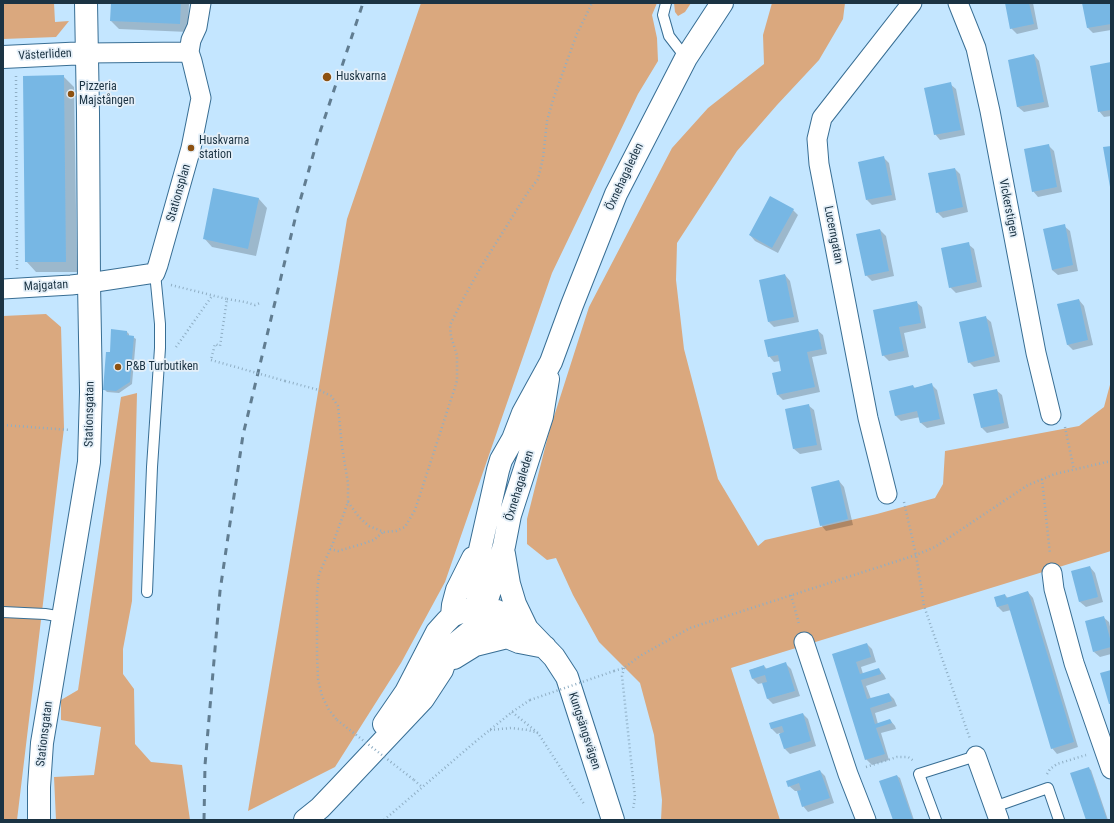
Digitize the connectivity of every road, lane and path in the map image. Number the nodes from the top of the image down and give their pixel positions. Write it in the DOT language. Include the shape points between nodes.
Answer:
graph roads {
  1 [pos="86,3"];
  2 [pos="201,3"];
  3 [pos="592,3"];
  4 [pos="666,3"];
  5 [pos="722,3"];
  6 [pos="912,3"];
  7 [pos="958,3"];
  8 [pos="189,52"];
  9 [pos="87,53"];
  10 [pos="3,57"];
  11 [pos="686,58"];
  12 [pos="16,83"];
  13 [pos="155,273"];
  14 [pos="88,283"];
  15 [pos="10,288"];
  16 [pos="213,295"];
  17 [pos="227,299"];
  18 [pos="260,303"];
  19 [pos="174,349"];
  20 [pos="551,362"];
  21 [pos="1051,415"];
  22 [pos="3,426"];
  23 [pos="90,430"];
  24 [pos="1111,461"];
  25 [pos="1074,470"];
  26 [pos="1042,479"];
  27 [pos="887,494"];
  28 [pos="348,502"];
  29 [pos="384,532"];
  30 [pos="481,541"];
  31 [pos="504,546"];
  32 [pos="330,549"];
  33 [pos="916,555"];
  34 [pos="1052,573"];
  35 [pos="147,592"];
  36 [pos="791,595"];
  37 [pos="484,609"];
  38 [pos="3,612"];
  39 [pos="452,616"];
  40 [pos="63,617"];
  41 [pos="518,634"];
  42 [pos="804,642"];
  43 [pos="624,668"];
  44 [pos="442,670"];
  45 [pos="512,712"];
  46 [pos="489,730"];
  47 [pos="538,733"];
  48 [pos="1104,749"];
  49 [pos="976,756"];
  50 [pos="1111,769"];
  51 [pos="848,774"];
  52 [pos="919,774"];
  53 [pos="341,786"];
  54 [pos="422,788"];
  55 [pos="1048,788"];
  56 [pos="587,808"];
  57 [pos="996,813"];
  58 [pos="622,818"];
  59 [pos="39,820"];
  60 [pos="305,820"];
  61 [pos="384,820"];
  62 [pos="866,820"];
  63 [pos="936,820"];
  64 [pos="1059,820"];
  1 -- 9 [label="street, Stationsgatan"];
  2 -- 8 [label="street"];
  3 -- 29 [label="path" via="576,36 553,100 538,179 481,268 450,325 457,355 457,380 414,510 405,528"];
  4 -- 11 [label="lane" via="663,15 669,36"];
  5 -- 11 [label="street, Öxnehagaleden"];
  6 -- 27 [label="street, Lucerngatan" via="822,118 817,139 819,164 868,418"];
  7 -- 21 [label="street, Vickerstigen" via="976,48 1036,353"];
  8 -- 9 [label="street"];
  8 -- 13 [label="street, Stationsplan" via="201,98 191,148"];
  9 -- 10 [label="street, Västerliden"];
  9 -- 14 [label="street, Stationsgatan"];
  11 -- 20 [label="street, Öxnehagaleden" via="616,194"];
  12 -- 15 [label="path"];
  13 -- 14 [label="street"];
  13 -- 16 [label="path" via="170,285"];
  13 -- 35 [label="lane" via="160,348"];
  14 -- 15 [label="street, Majgatan"];
  14 -- 23 [label="street, Stationsgatan"];
  16 -- 17 [label="path"];
  16 -- 19 [label="path"];
  17 -- 18 [label="path" via="255,305"];
  17 -- 28 [label="path, bridge" via="220,346 215,344 211,360 331,396 338,406"];
  20 -- 30 [label="street, Öxnehagaleden" via="523,413 514,439 501,460"];
  20 -- 31 [label="street, Öxnehagaleden" via="542,416 510,514"];
  21 -- 25 [label="path" via="1064,421"];
  22 -- 23 [label="path"];
  23 -- 40 [label="street, Stationsgatan" via="89,462"];
  24 -- 25 [label="path"];
  25 -- 26 [label="path"];
  26 -- 33 [label="path" via="1028,485 935,547"];
  26 -- 34 [label="path"];
  27 -- 33 [label="path" via="904,498"];
  28 -- 29 [label="path" via="358,517 369,526"];
  28 -- 32 [label="path"];
  29 -- 32 [label="path" via="374,540 359,545 338,551"];
  30 -- 37 [label="street, Öxnehagaleden" via="475,588"];
  30 -- 39 [label="street, Öxnehagaleden" via="457,590"];
  31 -- 37 [label="street, Öxnehagaleden"];
  31 -- 41 [label="street, Kungsängsvägen"];
  32 -- 54 [label="path, bridge" via="319,574 317,600 318,679 322,696 337,720"];
  33 -- 36 [label="path"];
  33 -- 49 [label="path" via="924,606"];
  34 -- 48 [label="street" via="1074,663"];
  36 -- 42 [label="path"];
  36 -- 43 [label="path" via="690,628"];
  37 -- 39 [label="street, Öxnehagaleden" via="466,610"];
  37 -- 41 [label="street, Kungsängsvägen" via="496,628"];
  37 -- 44 [label="street, Öxnehagaleden" via="481,619 471,631 454,644"];
  38 -- 40 [label="lane"];
  39 -- 53 [label="street, Öxnehagaleden" via="437,632 406,692"];
  40 -- 59 [label="street, Stationsgatan" via="42,743"];
  41 -- 44 [label="street" via="475,645 457,656"];
  41 -- 58 [label="street, Kungsängsvägen" via="544,647 567,677"];
  42 -- 51 [label="street"];
  43 -- 45 [label="path, bridge" via="530,700"];
  43 -- 58 [label="path" via="622,676 635,797"];
  44 -- 53 [label="street, Öxnehagaleden" via="423,699"];
  45 -- 46 [label="path"];
  45 -- 47 [label="path"];
  46 -- 47 [label="path" via="511,728"];
  46 -- 54 [label="path"];
  47 -- 56 [label="path"];
  48 -- 50 [label="street"];
  48 -- 55 [label="path" via="1057,764 1046,776"];
  49 -- 52 [label="lane"];
  49 -- 57 [label="street"];
  51 -- 52 [label="path" via="897,757 908,757 915,762"];
  51 -- 62 [label="street"];
  52 -- 63 [label="lane"];
  53 -- 60 [label="street, Öxnehagaleden"];
  54 -- 61 [label="path"];
  55 -- 57 [label="lane"];
  55 -- 64 [label="lane"];
}
